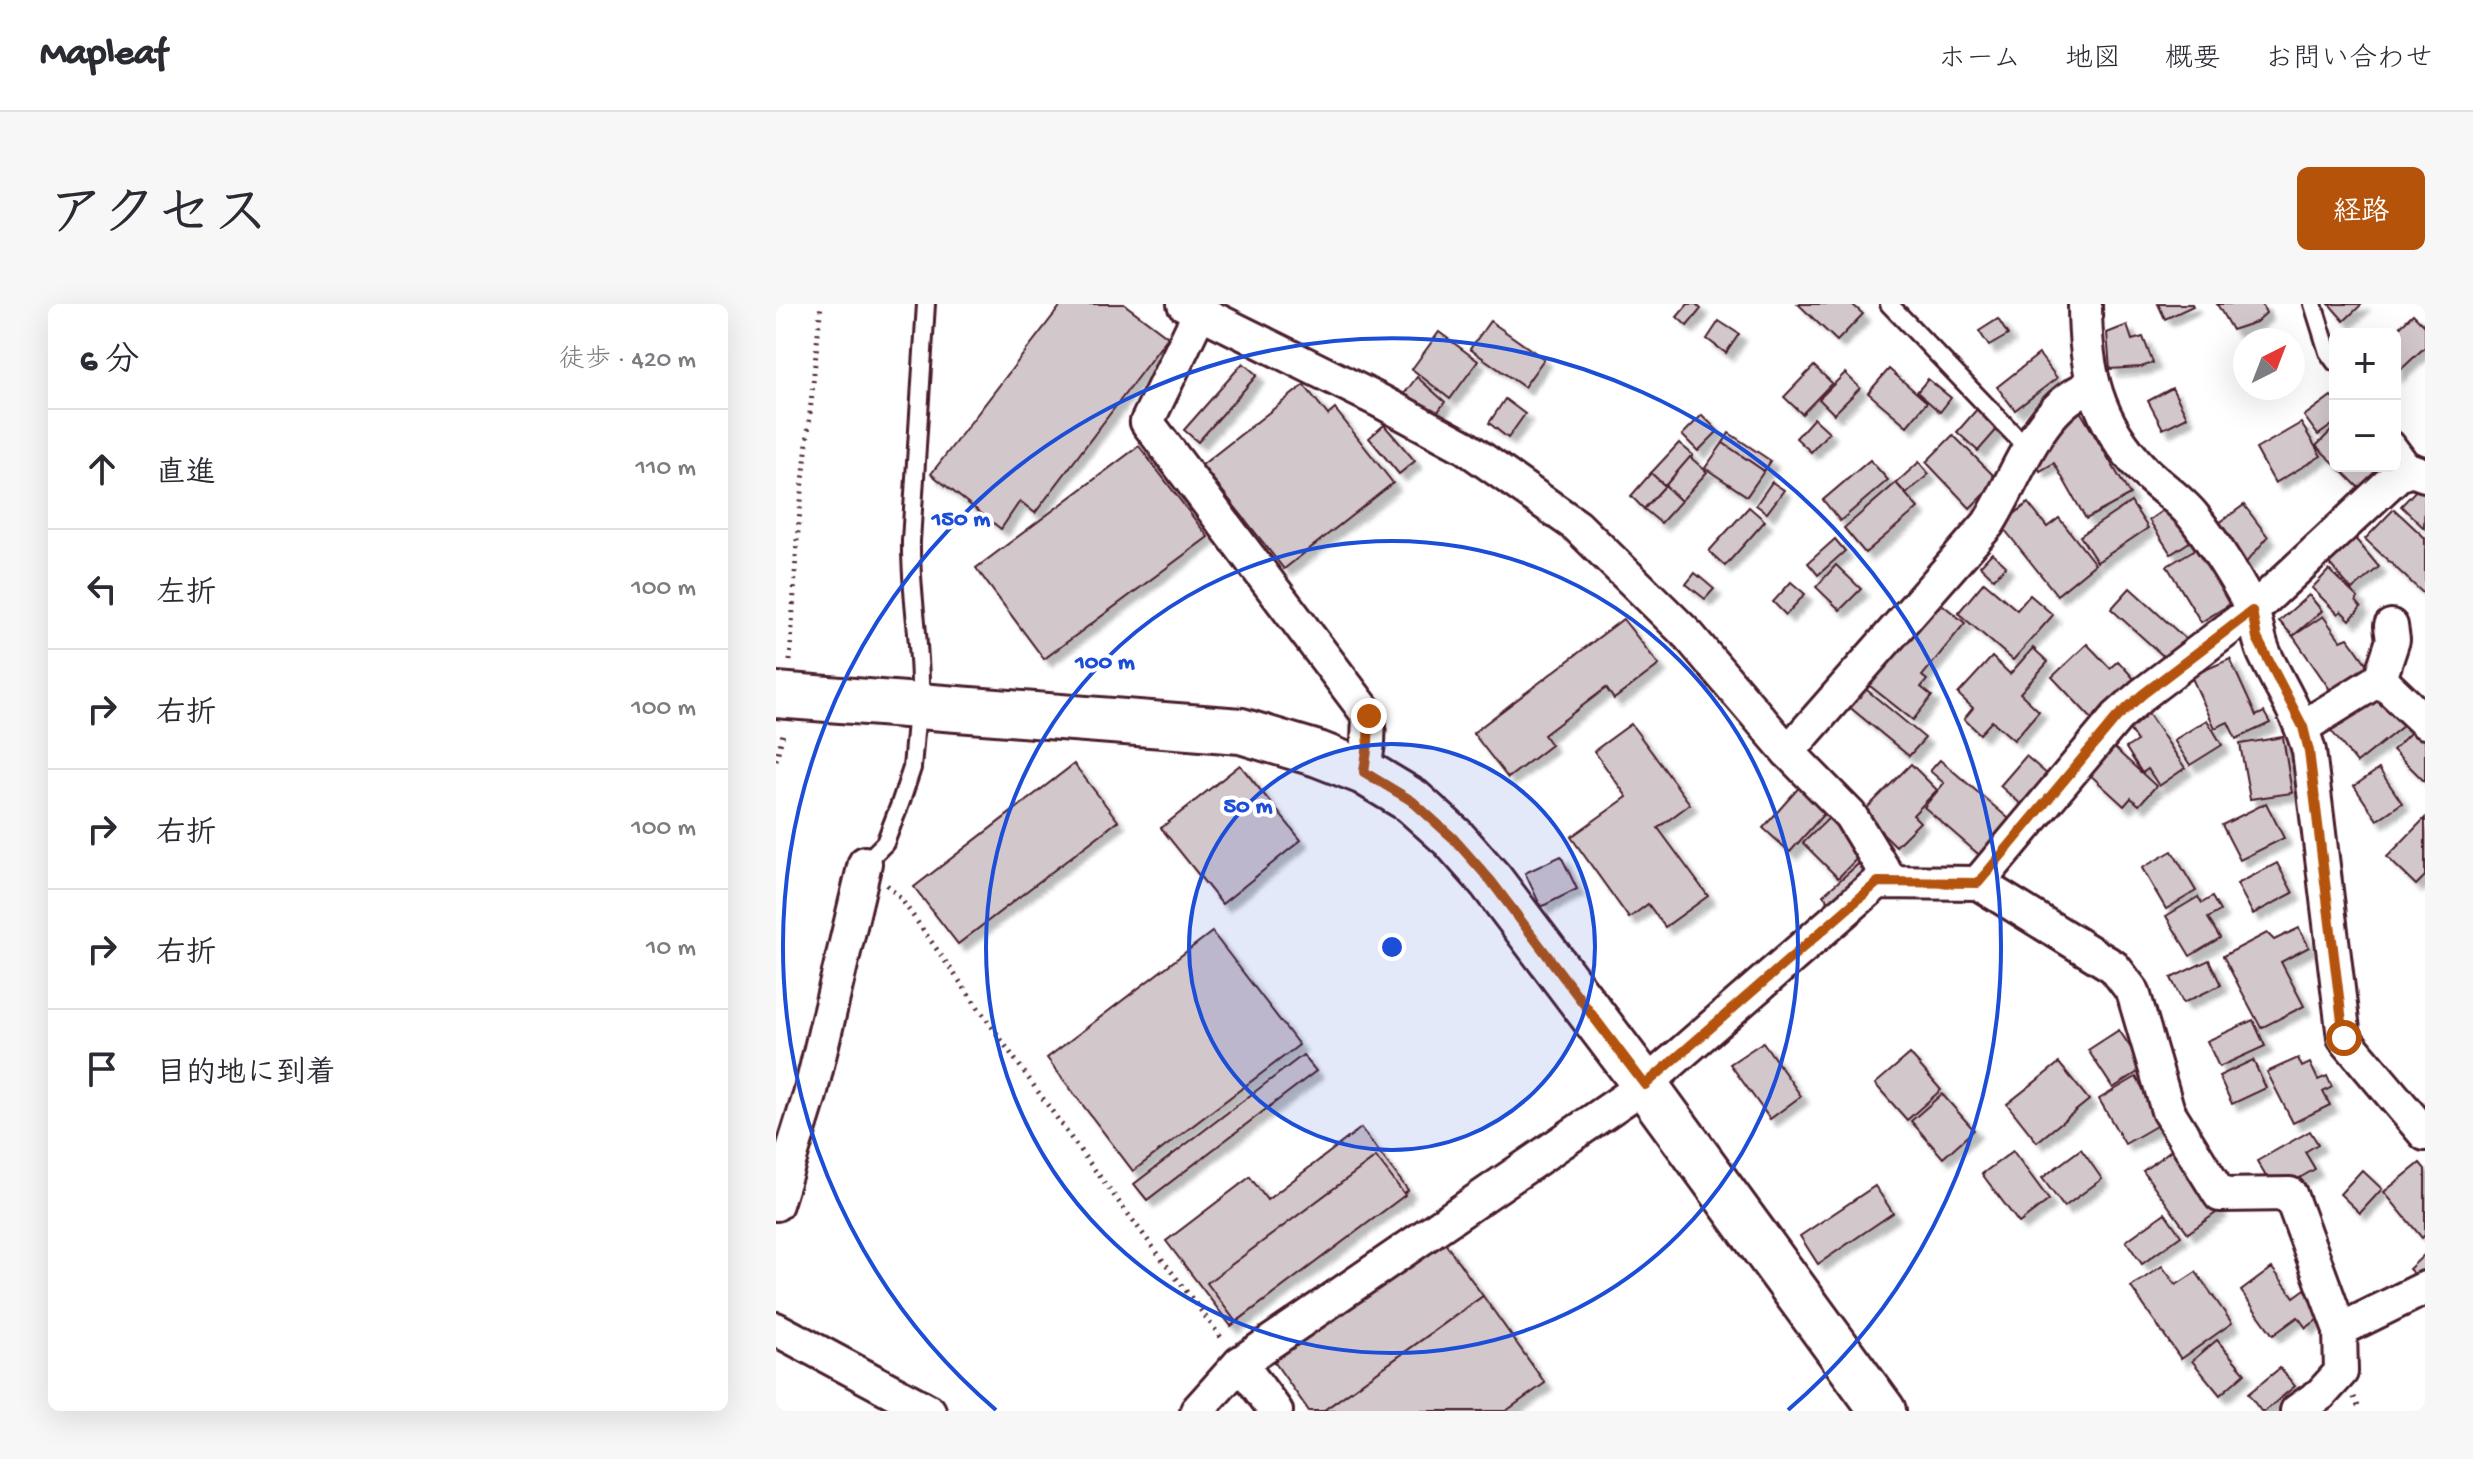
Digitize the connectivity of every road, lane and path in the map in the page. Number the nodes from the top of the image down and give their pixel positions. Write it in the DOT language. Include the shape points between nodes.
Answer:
graph roads {
  1 [pos="821,304"];
  2 [pos="926,304"];
  3 [pos="1889,304"];
  4 [pos="2085,304"];
  5 [pos="2313,304"];
  6 [pos="1192,308"];
  7 [pos="2329,353"];
  8 [pos="2092,386"];
  9 [pos="2027,448"];
  10 [pos="2401,449"];
  11 [pos="2418,472"];
  12 [pos="2252,611"];
  13 [pos="2391,626"];
  14 [pos="2380,679"];
  15 [pos="920,686"];
  16 [pos="784,696"];
  17 [pos="916,721"];
  18 [pos="2425,722"];
  19 [pos="2303,727"];
  20 [pos="1788,752"];
  21 [pos="776,760"];
  22 [pos="1364,772"];
  23 [pos="865,863"];
  24 [pos="1891,882"];
  25 [pos="1978,883"];
  26 [pos="1645,1085"];
  27 [pos="2425,1134"];
  28 [pos="776,1204"];
  29 [pos="2425,1288"];
  30 [pos="776,1329"];
  31 [pos="2340,1330"];
  32 [pos="1240,1363"];
  33 [pos="929,1411"];
  34 [pos="1197,1411"];
  35 [pos="1276,1411"];
  36 [pos="1883,1411"];
  37 [pos="2297,1411"];
  1 -- 16 [label="path"];
  2 -- 15 [label="lane" via="911,541"];
  3 -- 9 [label="lane"];
  4 -- 8 [label="street"];
  5 -- 7 [label="lane"];
  6 -- 20 [label="street" via="1465,447 1577,526 1689,636"];
  6 -- 22 [label="street" via="1147,422 1369,716"];
  8 -- 9 [label="street" via="2066,400"];
  8 -- 12 [label="street" via="2119,440 2192,515"];
  9 -- 20 [label="street" via="1988,524"];
  10 -- 11 [label="lane"];
  11 -- 12 [label="street" via="2398,475"];
  12 -- 19 [label="street" via="2257,638"];
  12 -- 25 [label="street" via="2117,717"];
  13 -- 14 [label="street" via="2393,640"];
  14 -- 18 [label="street"];
  14 -- 19 [label="street"];
  16 -- 21 [label="path"];
  16 -- 22 [label="street" via="1241,731"];
  17 -- 23 [label="lane" via="912,768 900,804 885,843"];
  19 -- 27 [label="street" via="2344,1038"];
  20 -- 24 [label="street" via="1850,815"];
  22 -- 26 [label="street" via="1412,801 1453,838"];
  23 -- 28 [label="street" via="810,1095"];
  23 -- 32 [label="path" via="901,899"];
  24 -- 25 [label="street"];
  24 -- 26 [label="street" via="1878,882"];
  25 -- 31 [label="street" via="2114,967 2133,992 2168,1111 2220,1195 2290,1194"];
  26 -- 32 [label="street"];
  26 -- 36 [label="street"];
  29 -- 31 [label="street"];
  30 -- 33 [label="street"];
  31 -- 37 [label="street" via="2341,1372"];
  32 -- 34 [label="street"];
  32 -- 35 [label="street"];
}
